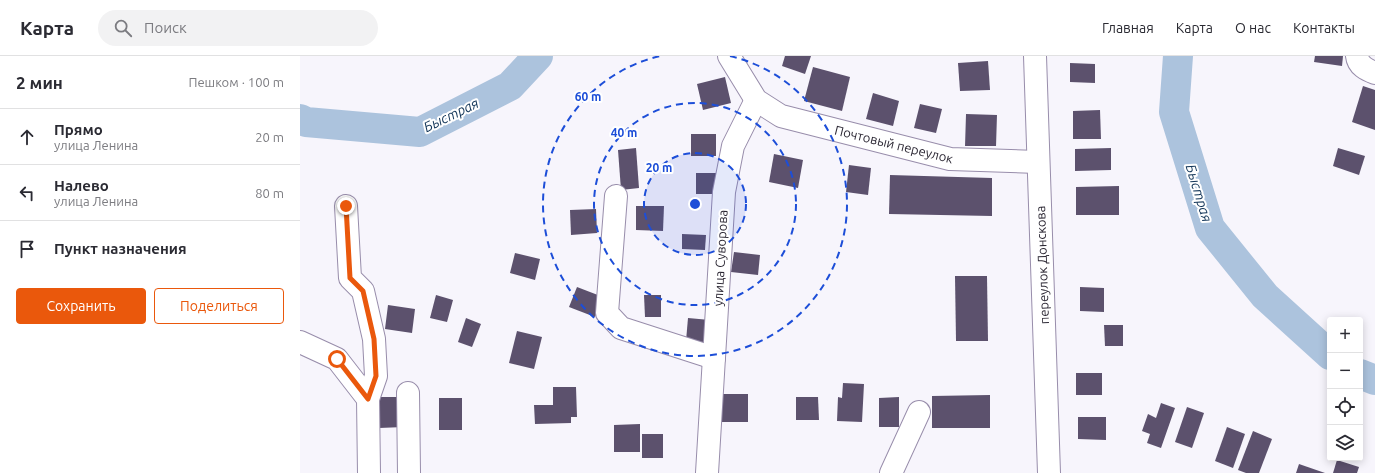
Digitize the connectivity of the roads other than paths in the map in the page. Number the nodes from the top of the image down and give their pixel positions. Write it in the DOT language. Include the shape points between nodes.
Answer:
graph roads {
  1 [pos="729,56"];
  2 [pos="1035,56"];
  3 [pos="1357,56"];
  4 [pos="1375,73"];
  5 [pos="756,100"];
  6 [pos="1038,162"];
  7 [pos="616,196"];
  8 [pos="346,206"];
  9 [pos="300,342"];
  10 [pos="714,358"];
  11 [pos="408,393"];
  12 [pos="368,399"];
  13 [pos="918,412"];
  14 [pos="369,473"];
  15 [pos="409,473"];
  16 [pos="707,473"];
  17 [pos="891,473"];
  18 [pos="1049,473"];
  1 -- 5 [label="street"];
  2 -- 6 [label="street, переулок Донскова"];
  3 -- 4 [label="street" via="1365,70"];
  5 -- 6 [label="street, Почтовый переулок" via="781,116 950,159"];
  5 -- 10 [label="street, улица Суворова" via="733,146 724,192"];
  6 -- 18 [label="street, переулок Донскова"];
  7 -- 10 [label="street" via="607,313 621,328"];
  8 -- 12 [label="street" via="350,278 363,291 374,339 376,376"];
  9 -- 12 [label="street" via="337,359"];
  10 -- 16 [label="street, улица Суворова"];
  11 -- 15 [label="street"];
  12 -- 14 [label="street"];
  13 -- 17 [label="street"];
}
